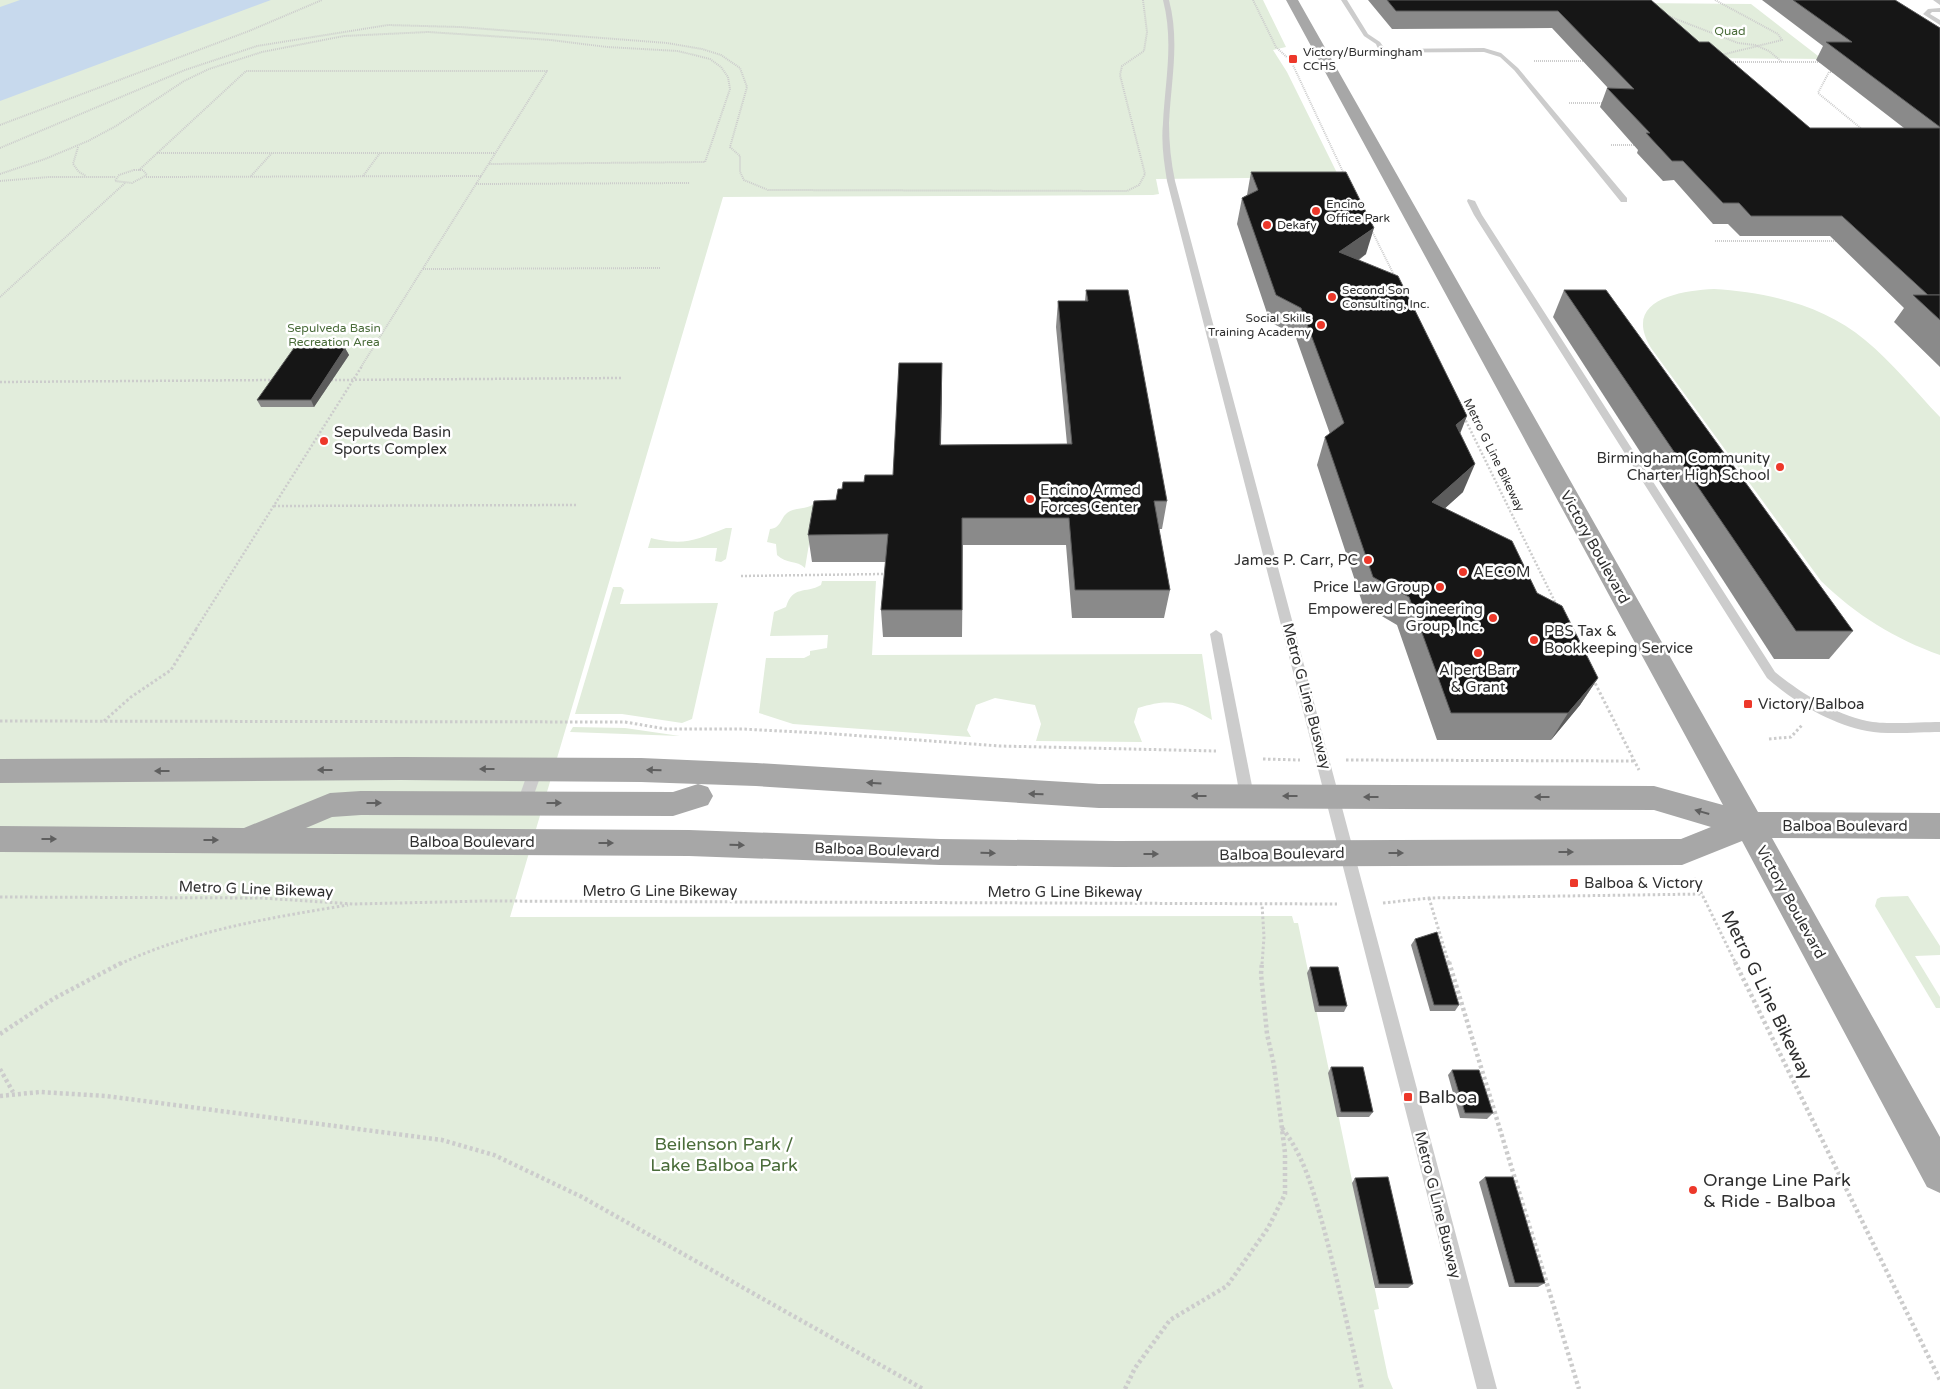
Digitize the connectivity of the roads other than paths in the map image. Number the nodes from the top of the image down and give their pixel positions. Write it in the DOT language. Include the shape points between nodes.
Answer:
graph roads {
  1 [pos="1166,0"];
  2 [pos="1292,0"];
  3 [pos="1344,0"];
  4 [pos="1940,10"];
  5 [pos="1940,23"];
  6 [pos="1322,52"];
  7 [pos="1384,52"];
  8 [pos="1624,200"];
  9 [pos="1471,201"];
  10 [pos="1216,634"];
  11 [pos="1940,727"];
  12 [pos="536,769"];
  13 [pos="0,771"];
  14 [pos="698,796"];
  15 [pos="1247,796"];
  16 [pos="1333,796"];
  17 [pos="524,802"];
  18 [pos="1749,825"];
  19 [pos="1940,826"];
  20 [pos="0,839"];
  21 [pos="245,840"];
  22 [pos="1348,853"];
  23 [pos="1940,1174"];
  24 [pos="1487,1389"];
  1 -- 16 [label="lane, Metro G Line Busway" via="1172,60 1166,144 1171,181"];
  2 -- 6 [label="main road, Victory Boulevard"];
  3 -- 7 [label="lane" via="1366,35"];
  4 -- 5 [label="lane" via="1930,10 1926,14"];
  6 -- 7 [label="lane"];
  6 -- 18 [label="main road, Victory Boulevard"];
  7 -- 8 [label="lane" via="1484,50 1504,56"];
  9 -- 11 [label="lane" via="1771,676 1792,694 1842,718 1868,726"];
  10 -- 15 [label="lane"];
  12 -- 13 [label="main road, Balboa Boulevard, one-way"];
  15 -- 12 [label="main road, Balboa Boulevard, one-way" via="1099,796 776,775"];
  12 -- 17 [label="lane"];
  17 -- 14 [label="main road, one-way" via="672,804"];
  16 -- 15 [label="main road, Balboa Boulevard, one-way"];
  18 -- 16 [label="main road, Balboa Boulevard, one-way" via="1654,798"];
  16 -- 22 [label="lane, Metro G Line Busway"];
  21 -- 17 [label="main road, one-way" via="330,805 361,802"];
  18 -- 19 [label="main road, Balboa Boulevard"];
  22 -- 18 [label="main road, Balboa Boulevard, one-way" via="1682,852"];
  18 -- 23 [label="main road, Victory Boulevard"];
  20 -- 21 [label="main road, Balboa Boulevard, one-way"];
  21 -- 22 [label="main road, Balboa Boulevard, one-way" via="688,843 930,852"];
  22 -- 24 [label="lane, Metro G Line Busway"];
}
